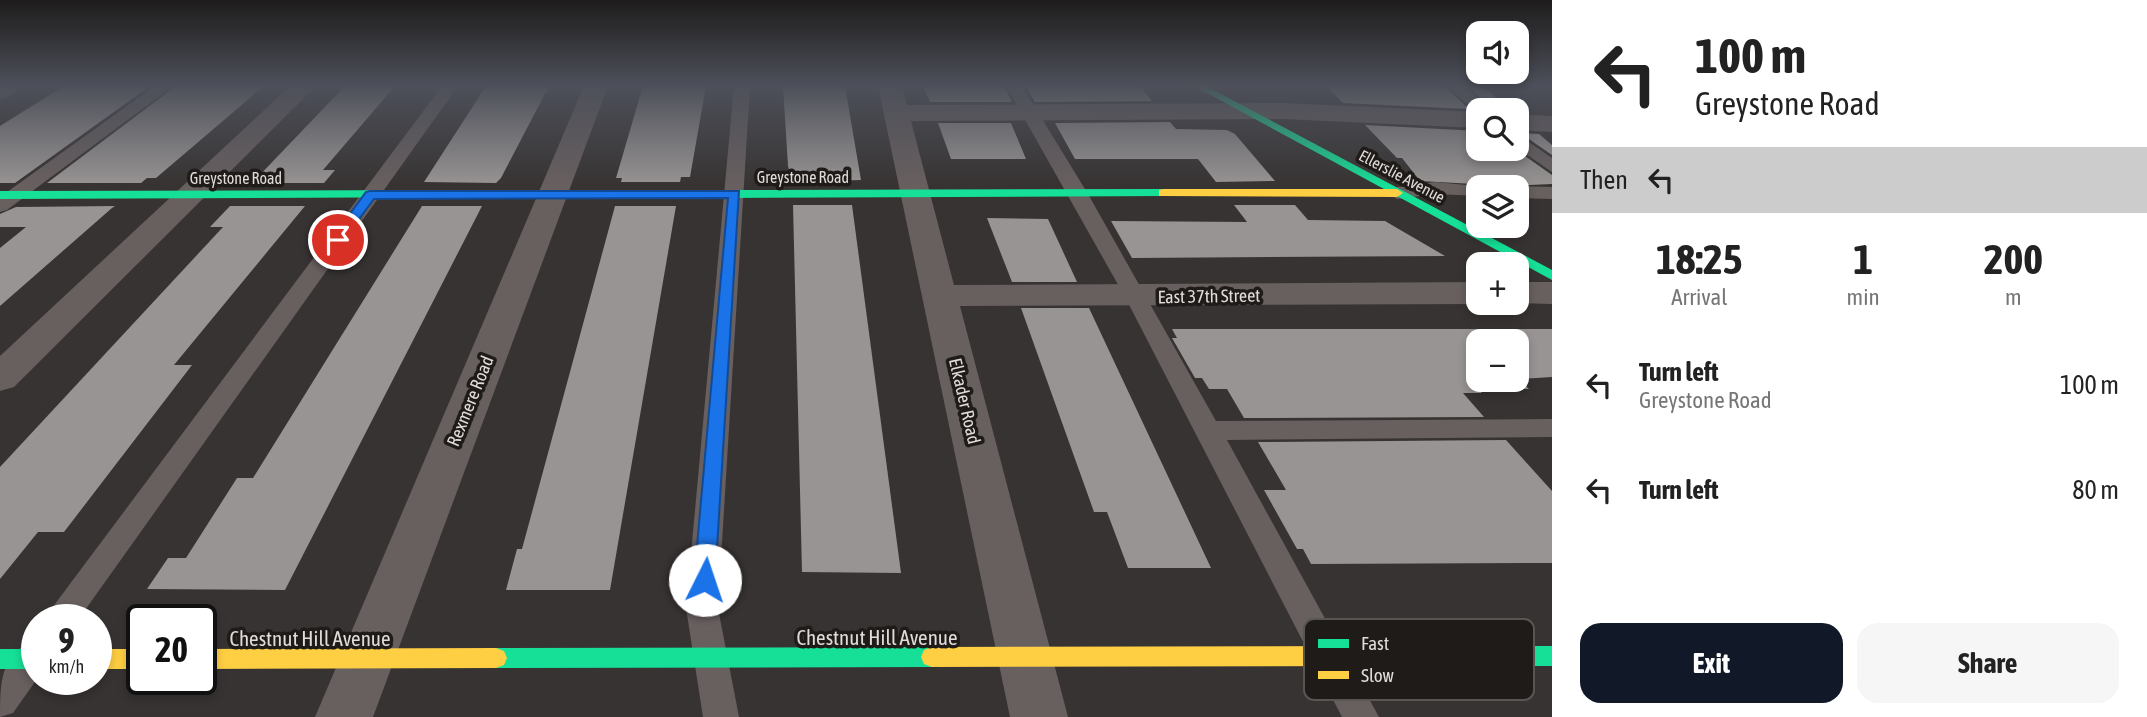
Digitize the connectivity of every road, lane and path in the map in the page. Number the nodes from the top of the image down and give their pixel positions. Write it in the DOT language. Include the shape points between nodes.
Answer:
graph roads {
  1 [pos="118,119"];
  2 [pos="269,119"];
  3 [pos="425,119"];
  4 [pos="583,119"];
  5 [pos="741,119"];
  6 [pos="898,119"];
  7 [pos="1036,119"];
  8 [pos="1262,119"];
  9 [pos="1529,123"];
  10 [pos="1552,124"];
  11 [pos="1529,149"];
  12 [pos="1552,167"];
  13 [pos="1466,189"];
  14 [pos="1529,192"];
  15 [pos="1397,193"];
  16 [pos="1552,193"];
  17 [pos="553,194"];
  18 [pos="735,194"];
  19 [pos="915,194"];
  20 [pos="1079,194"];
  21 [pos="191,195"];
  22 [pos="370,195"];
  23 [pos="5,199"];
  24 [pos="1552,276"];
  25 [pos="1466,293"];
  26 [pos="1529,293"];
  27 [pos="1552,293"];
  28 [pos="940,296"];
  29 [pos="1136,297"];
  30 [pos="0,378"];
  31 [pos="1552,428"];
  32 [pos="1208,431"];
  33 [pos="72,604"];
  34 [pos="1307,619"];
  35 [pos="1534,656"];
  36 [pos="1552,656"];
  37 [pos="1304,657"];
  38 [pos="712,658"];
  39 [pos="1025,658"];
  40 [pos="217,659"];
  41 [pos="367,659"];
  42 [pos="21,665"];
  43 [pos="1351,700"];
  44 [pos="0,701"];
  45 [pos="344,717"];
  46 [pos="721,717"];
  47 [pos="1039,717"];
  48 [pos="1361,717"];
  1 -- 23 [label="lane"];
  2 -- 21 [label="street"];
  3 -- 22 [label="lane"];
  4 -- 17 [label="street, Rexmere Road"];
  5 -- 18 [label="lane"];
  6 -- 19 [label="street, Elkader Road"];
  7 -- 20 [label="lane"];
  8 -- 15 [label="street, Ellerslie Avenue"];
  9 -- 10 [label="street"];
  11 -- 12 [label="lane"];
  13 -- 15 [label="lane"];
  14 -- 16 [label="lane"];
  15 -- 20 [label="street, Greystone Road"];
  15 -- 24 [label="street, Ellerslie Avenue"];
  17 -- 18 [label="street, Greystone Road"];
  17 -- 22 [label="street, Greystone Road"];
  17 -- 41 [label="street, Rexmere Road"];
  18 -- 19 [label="street, Greystone Road"];
  18 -- 38 [label="lane" via="702,608"];
  19 -- 20 [label="street, Greystone Road"];
  19 -- 28 [label="street, Elkader Road"];
  20 -- 29 [label="lane"];
  21 -- 22 [label="street, Greystone Road"];
  21 -- 23 [label="street, Greystone Road"];
  21 -- 30 [label="street"];
  22 -- 33 [label="lane"];
  25 -- 29 [label="street, East 37th Street"];
  26 -- 27 [label="street"];
  28 -- 29 [label="street, East 37th Street"];
  28 -- 39 [label="street, Elkader Road"];
  29 -- 32 [label="lane"];
  31 -- 32 [label="lane"];
  32 -- 34 [label="lane"];
  35 -- 36 [label="street, Chestnut Hill Avenue"];
  37 -- 39 [label="street, Chestnut Hill Avenue"];
  38 -- 39 [label="street, Chestnut Hill Avenue"];
  38 -- 41 [label="street, Chestnut Hill Avenue"];
  38 -- 46 [label="lane"];
  39 -- 47 [label="street, Elkader Road"];
  40 -- 41 [label="street, Chestnut Hill Avenue"];
  41 -- 45 [label="street, Rexmere Road"];
  42 -- 44 [label="lane"];
  43 -- 48 [label="lane"];
}
